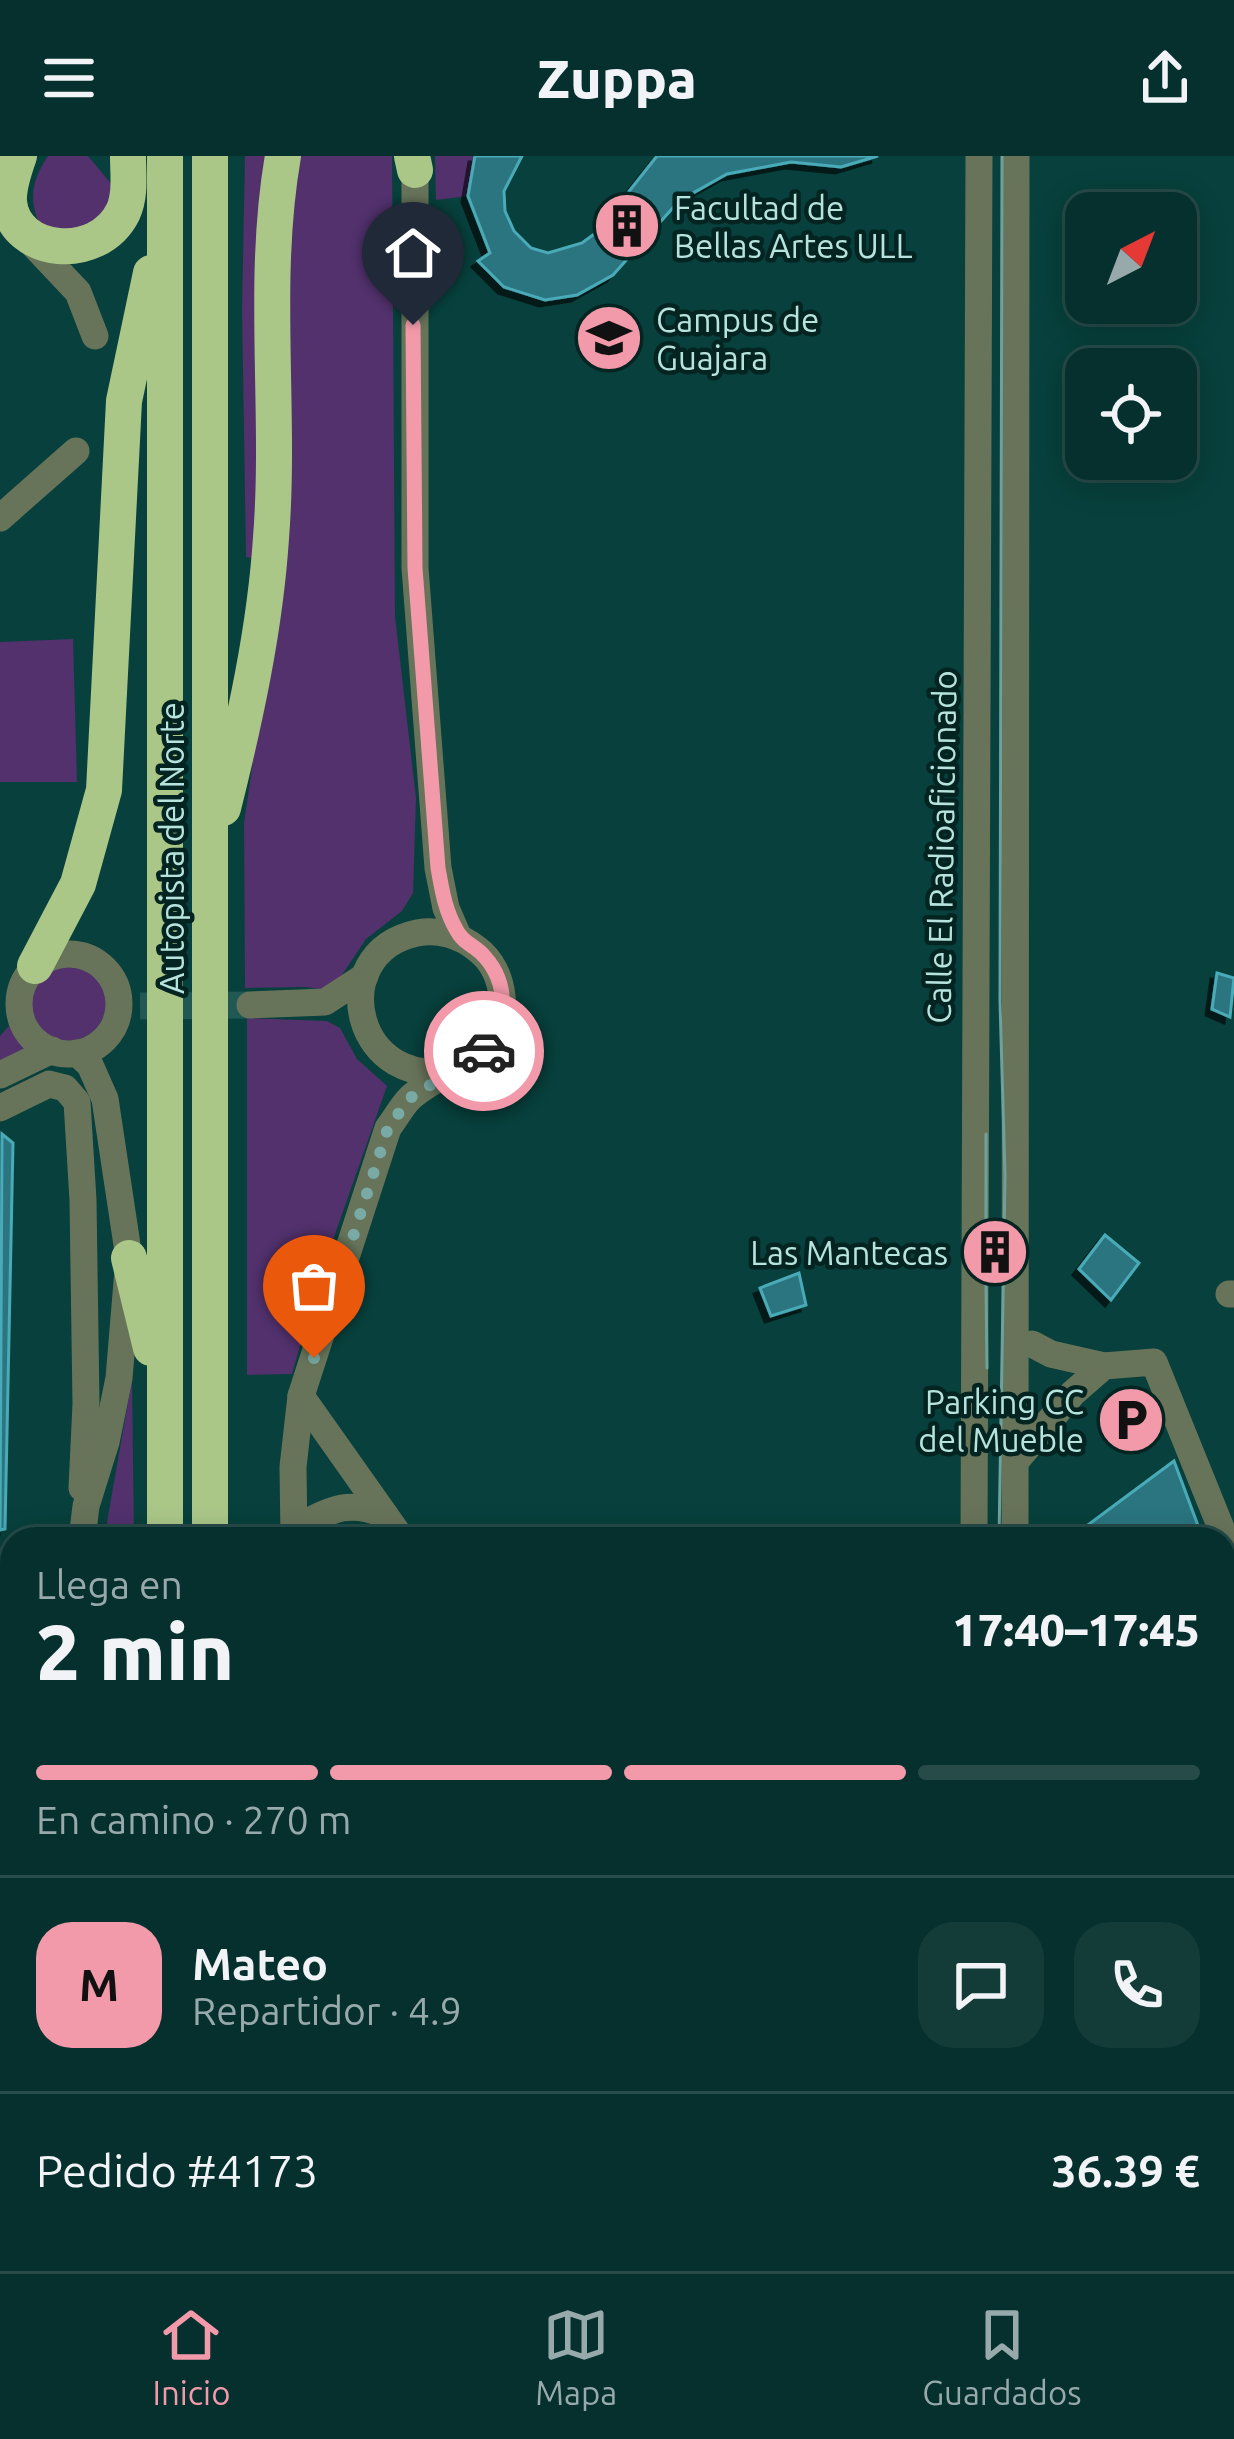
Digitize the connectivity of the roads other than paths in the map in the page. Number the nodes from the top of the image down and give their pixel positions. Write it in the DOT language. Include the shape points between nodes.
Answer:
graph roads {
  1 [pos="20,156"];
  2 [pos="128,156"];
  3 [pos="165,156"];
  4 [pos="210,156"];
  5 [pos="283,156"];
  6 [pos="979,156"];
  7 [pos="1016,156"];
  8 [pos="414,161"];
  9 [pos="165,217"];
  10 [pos="17,224"];
  11 [pos="95,336"];
  12 [pos="76,451"];
  13 [pos="0,518"];
  14 [pos="210,864"];
  15 [pos="438,868"];
  16 [pos="406,936"];
  17 [pos="459,938"];
  18 [pos="35,966"];
  19 [pos="365,976"];
  20 [pos="325,1002"];
  21 [pos="250,1005"];
  22 [pos="9,1011"];
  23 [pos="363,1024"];
  24 [pos="64,1052"];
  25 [pos="461,1068"];
  26 [pos="0,1075"];
  27 [pos="0,1108"];
  28 [pos="129,1258"];
  29 [pos="1032,1344"];
  30 [pos="1104,1366"];
  31 [pos="301,1396"];
  32 [pos="165,1403"];
  33 [pos="210,1434"];
  34 [pos="344,1456"];
  35 [pos="1015,1462"];
  36 [pos="86,1506"];
  37 [pos="385,1515"];
  38 [pos="327,1525"];
  39 [pos="83,1527"];
  40 [pos="165,1527"];
  41 [pos="210,1527"];
  42 [pos="232,1527"];
  43 [pos="294,1527"];
  44 [pos="394,1527"];
  45 [pos="974,1527"];
  46 [pos="1015,1527"];
  47 [pos="1221,1527"];
  1 -- 10 [label="highway" via="9,204"];
  2 -- 10 [label="highway" via="124,209 95,244 53,246"];
  3 -- 9 [label="highway, Autopista del Norte"];
  4 -- 14 [label="highway, Autopista del Norte"];
  5 -- 14 [label="highway" via="273,213 272,538 241,735"];
  6 -- 45 [label="street, Calle El Radioaficionado"];
  7 -- 35 [label="street"];
  8 -- 15 [label="street" via="415,568"];
  9 -- 18 [label="highway" via="124,401 104,790 73,897"];
  9 -- 32 [label="highway, Autopista del Norte"];
  10 -- 11 [label="street" via="78,292"];
  12 -- 13 [label="street"];
  14 -- 33 [label="highway, Autopista del Norte"];
  15 -- 16 [label="street"];
  15 -- 17 [label="street"];
  16 -- 17 [label="street"];
  16 -- 19 [label="street" via="380,952"];
  17 -- 25 [label="street" via="488,960 503,1007 490,1044"];
  18 -- 22 [label="street"];
  18 -- 24 [label="street" via="81,955 108,973 129,1004 102,1041"];
  19 -- 20 [label="street"];
  19 -- 23 [label="street"];
  20 -- 21 [label="street"];
  20 -- 23 [label="street"];
  22 -- 24 [label="street"];
  23 -- 25 [label="street" via="376,1048 402,1068"];
  24 -- 26 [label="street"];
  24 -- 28 [label="street" via="90,1065 105,1099"];
  25 -- 31 [label="street" via="410,1098 388,1128"];
  27 -- 36 [label="street" via="49,1084 77,1102"];
  28 -- 32 [label="highway"];
  28 -- 36 [label="street" via="119,1378"];
  29 -- 30 [label="street"];
  30 -- 35 [label="street"];
  30 -- 47 [label="street" via="1154,1362"];
  31 -- 34 [label="street"];
  31 -- 43 [label="street"];
  32 -- 40 [label="highway, Autopista del Norte"];
  33 -- 41 [label="highway, Autopista del Norte"];
  33 -- 42 [label="highway"];
  34 -- 37 [label="street"];
  34 -- 38 [label="street"];
  35 -- 46 [label="street"];
  36 -- 39 [label="street"];
  37 -- 38 [label="street" via="359,1504"];
  37 -- 44 [label="street"];
}
